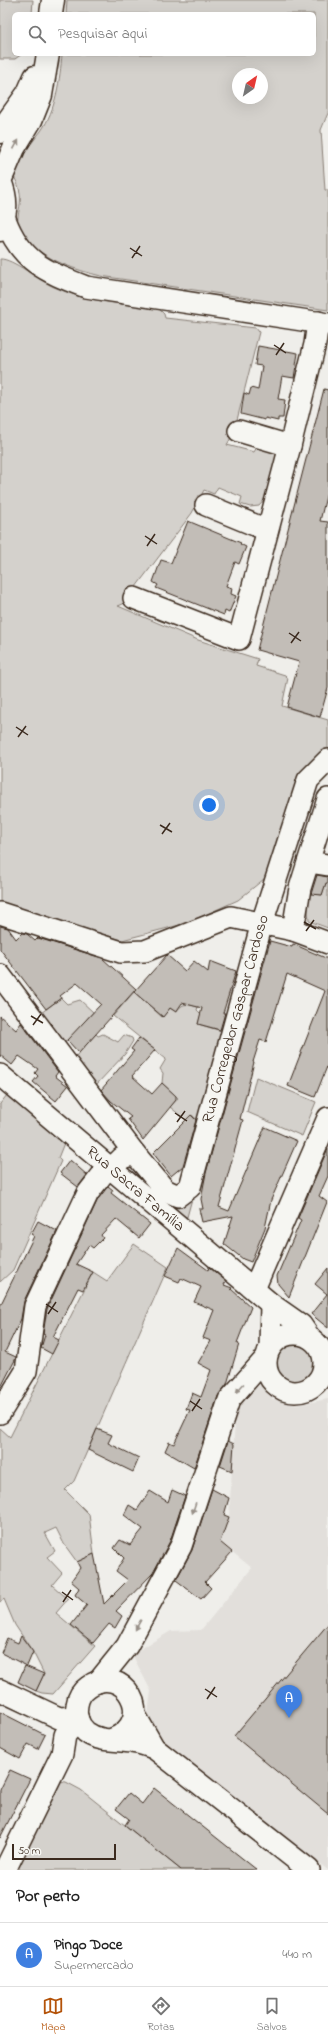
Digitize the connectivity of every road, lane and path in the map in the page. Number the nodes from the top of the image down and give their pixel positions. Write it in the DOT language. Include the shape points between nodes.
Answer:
graph roads {
  1 [pos="53,0"];
  2 [pos="51,12"];
  3 [pos="45,56"];
  4 [pos="46,56"];
  5 [pos="0,132"];
  6 [pos="0,181"];
  7 [pos="2,224"];
  8 [pos="0,250"];
  9 [pos="27,257"];
  10 [pos="323,323"];
  11 [pos="239,431"];
  12 [pos="290,446"];
  13 [pos="206,505"];
  14 [pos="267,530"];
  15 [pos="134,598"];
  16 [pos="328,760"];
  17 [pos="328,799"];
  18 [pos="318,864"];
  19 [pos="0,913"];
  20 [pos="262,923"];
  21 [pos="293,930"];
  22 [pos="328,943"];
  23 [pos="0,975"];
  24 [pos="0,1075"];
  25 [pos="328,1118"];
  26 [pos="135,1154"];
  27 [pos="110,1167"];
  28 [pos="254,1289"];
  29 [pos="271,1304"];
  30 [pos="319,1344"];
  31 [pos="268,1353"];
  32 [pos="320,1387"];
  33 [pos="0,1413"];
  34 [pos="98,1682"];
  35 [pos="0,1690"];
  36 [pos="80,1695"];
  37 [pos="40,1709"];
  38 [pos="135,1715"];
  39 [pos="72,1730"];
  40 [pos="113,1739"];
  41 [pos="154,1748"];
  42 [pos="4,1870"];
  43 [pos="309,1870"];
  1 -- 2 [label="main road"];
  3 -- 5 [label="main road" via="28,93"];
  6 -- 4 [label="main road, one-way" via="41,95"];
  6 -- 7 [label="main road" via="5,193 6,206"];
  7 -- 9 [label="street"];
  8 -- 9 [label="street"];
  9 -- 10 [label="street" via="50,273 86,287"];
  10 -- 12 [label="street" via="315,344"];
  11 -- 12 [label="street"];
  12 -- 14 [label="street"];
  13 -- 14 [label="street"];
  14 -- 15 [label="street" via="239,639"];
  16 -- 20 [label="street, Rua Corregedor Gaspar Cardoso" via="308,780"];
  17 -- 18 [label="street"];
  18 -- 21 [label="street" via="300,888"];
  19 -- 20 [label="street" via="121,952 145,951 231,917"];
  20 -- 21 [label="street"];
  20 -- 26 [label="street, Rua Corregedor Gaspar Cardoso" via="190,1187 178,1196 165,1190"];
  21 -- 22 [label="street"];
  23 -- 26 [label="street"];
  24 -- 27 [label="street, Rua Sacra Família"];
  25 -- 28 [label="street"];
  26 -- 27 [label="street" via="122,1158"];
  27 -- 28 [label="street, Rua Sacra Família"];
  27 -- 33 [label="street" via="88,1193 35,1306 26,1371"];
  28 -- 29 [label="street, Rua Sacra Família"];
  29 -- 30 [label="street, Rua Sacra Família" via="301,1325"];
  29 -- 31 [label="street"];
  30 -- 31 [label="street" via="302,1334 292,1334 283,1336"];
  30 -- 32 [label="street" via="325,1363 319,1380"];
  31 -- 32 [label="street" via="266,1368 269,1378 280,1388 294,1392"];
  31 -- 34 [label="street, one-way" via="230,1400 181,1546 127,1646"];
  34 -- 36 [label="street" via="91,1684"];
  34 -- 38 [label="street" via="113,1682 125,1688 134,1703"];
  35 -- 37 [label="street"];
  36 -- 37 [label="street"];
  36 -- 39 [label="street"];
  37 -- 39 [label="street"];
  38 -- 40 [label="street" via="127,1730"];
  38 -- 41 [label="street"];
  39 -- 40 [label="street" via="105,1740"];
  39 -- 42 [label="street"];
  40 -- 41 [label="street"];
  41 -- 43 [label="street"];
}
